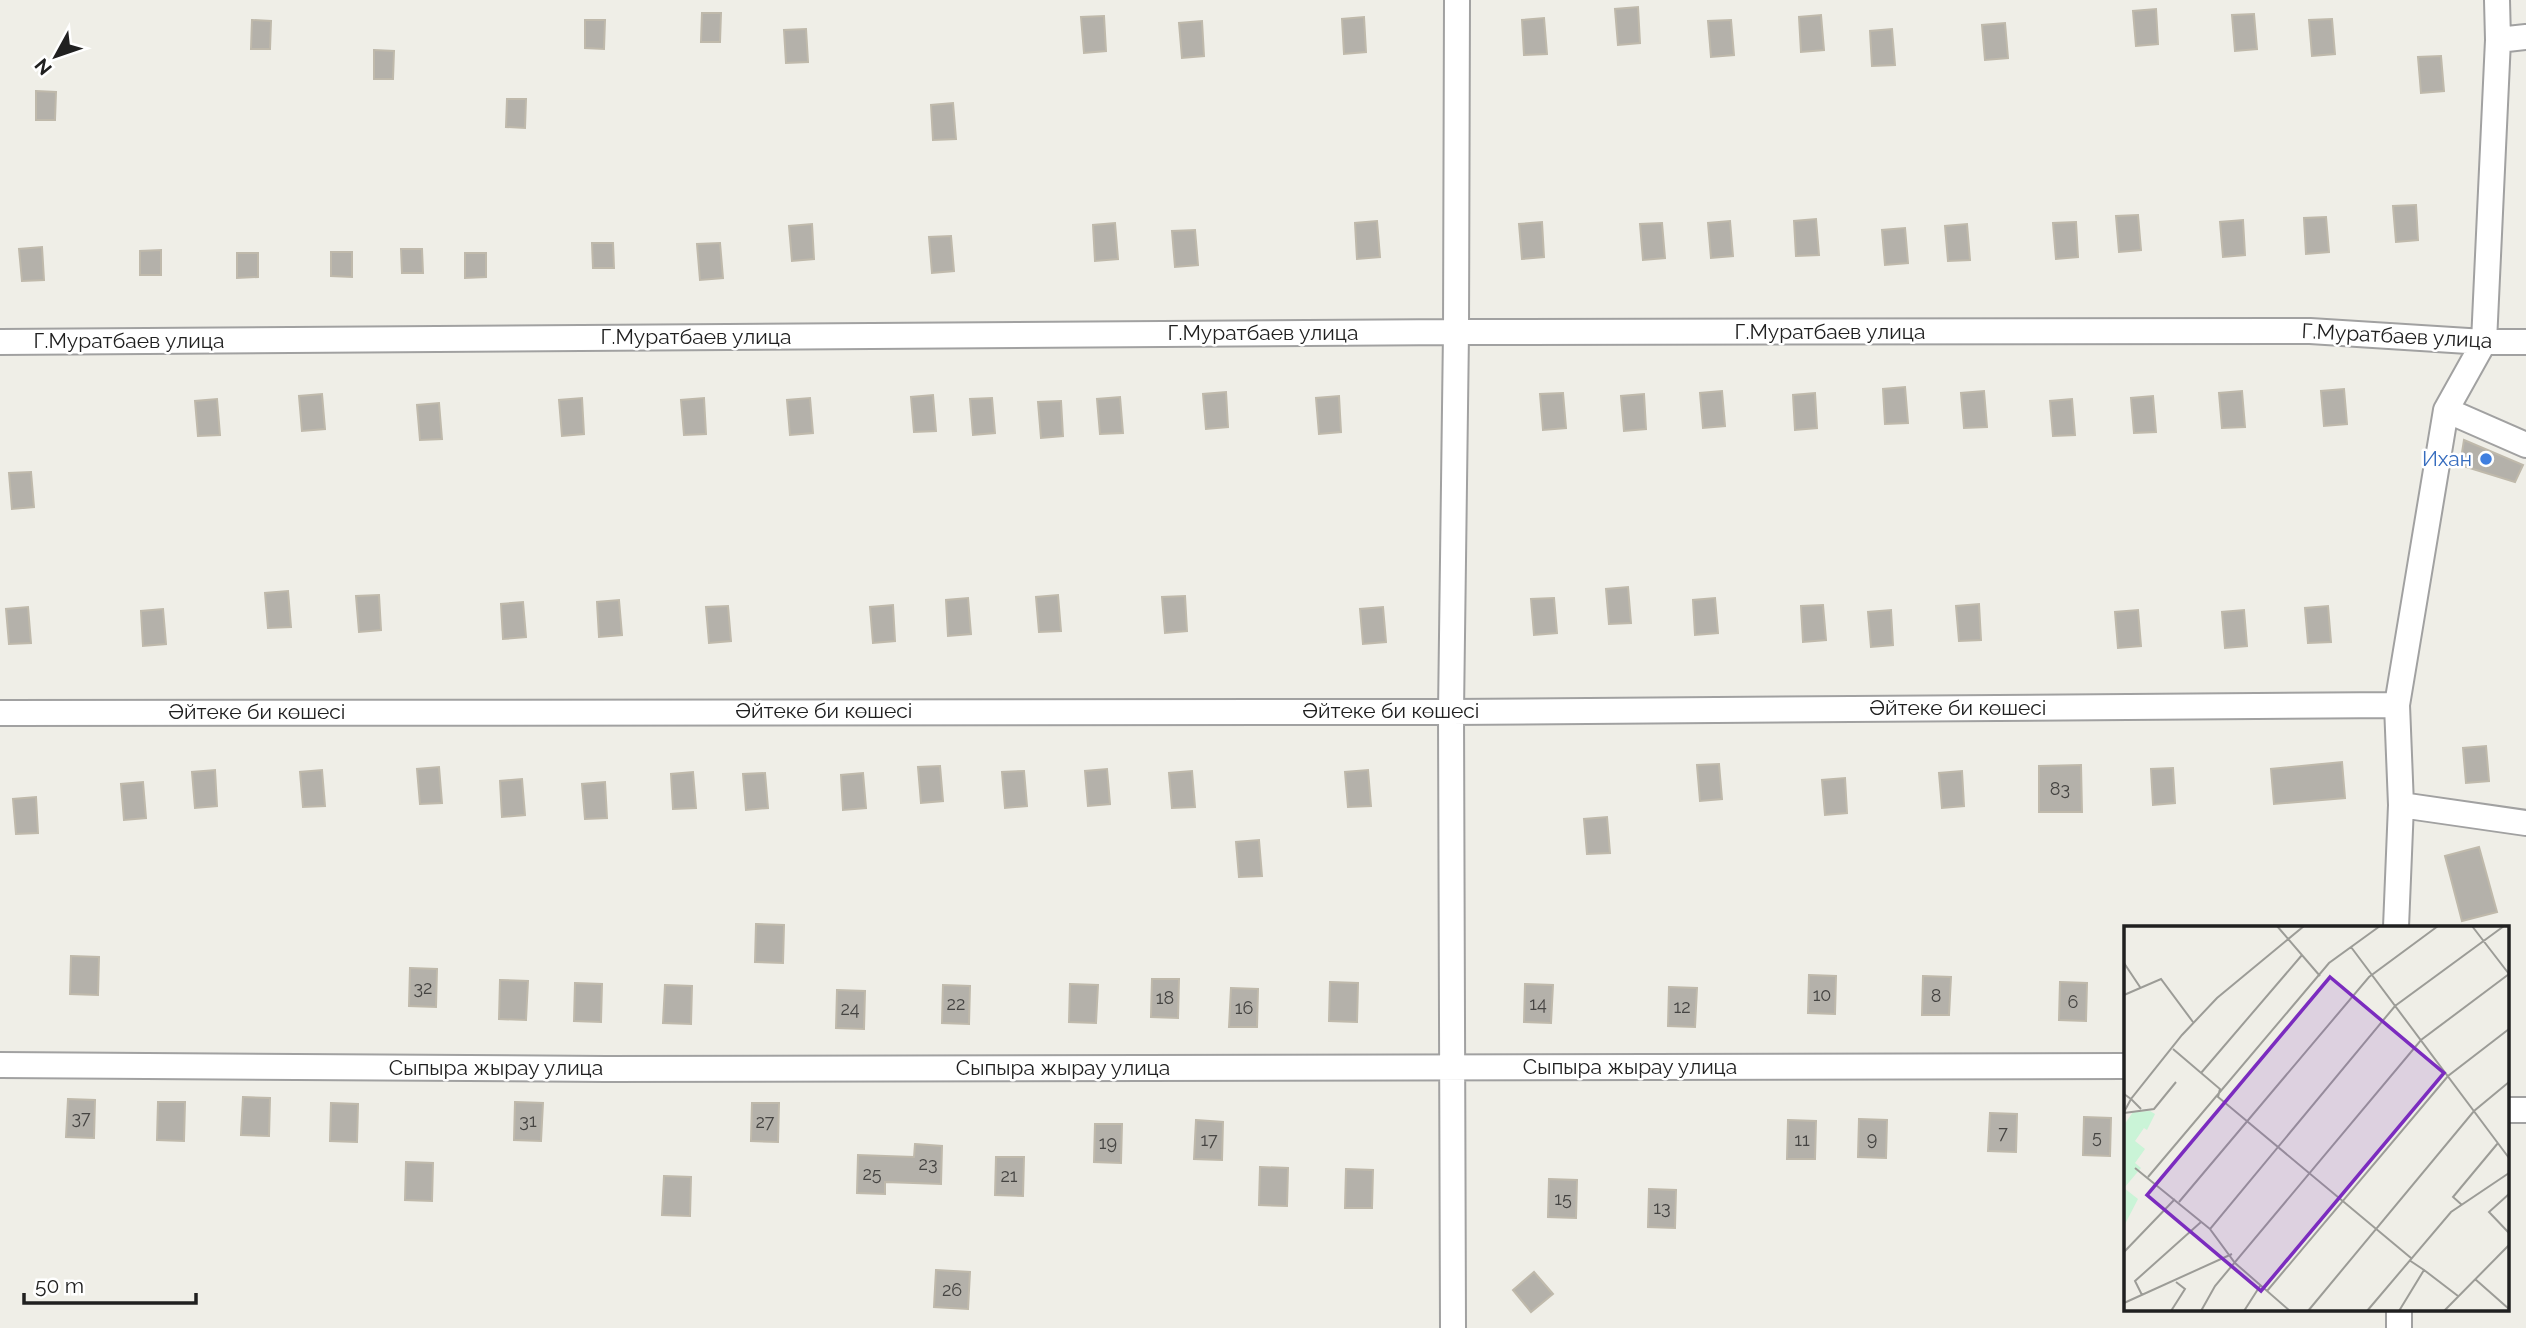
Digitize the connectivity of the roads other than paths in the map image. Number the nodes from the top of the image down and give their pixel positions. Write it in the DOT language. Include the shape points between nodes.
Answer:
graph roads {
  1 [pos="1457,0"];
  2 [pos="2497,0"];
  3 [pos="2526,37"];
  4 [pos="2498,40"];
  5 [pos="1456,332"];
  6 [pos="0,342"];
  7 [pos="2484,342"];
  8 [pos="2526,342"];
  9 [pos="2446,410"];
  10 [pos="2526,445"];
  11 [pos="2397,705"];
  12 [pos="1451,712"];
  13 [pos="0,713"];
  14 [pos="2401,805"];
  15 [pos="2526,822"];
  16 [pos="2396,926"];
  17 [pos="0,1065"];
  18 [pos="2124,1066"];
  19 [pos="1452,1068"];
  20 [pos="2508,1110"];
  21 [pos="2526,1110"];
  22 [pos="2399,1310"];
  23 [pos="1453,1328"];
  24 [pos="2399,1328"];
  1 -- 5 [label="street"];
  2 -- 4 [label="street"];
  3 -- 4 [label="street"];
  4 -- 7 [label="street"];
  5 -- 6 [label="street, Г.Муратбаев улица"];
  5 -- 7 [label="street, Г.Муратбаев улица" via="2310,331"];
  5 -- 12 [label="street"];
  7 -- 8 [label="street, Г.Муратбаев улица"];
  7 -- 9 [label="street"];
  9 -- 10 [label="street"];
  9 -- 11 [label="street"];
  11 -- 12 [label="street, Әйтеке би көшесі"];
  11 -- 14 [label="street"];
  12 -- 13 [label="street, Әйтеке би көшесі"];
  12 -- 19 [label="street"];
  14 -- 15 [label="street"];
  14 -- 16 [label="street"];
  17 -- 19 [label="street, Сыпыра жырау улица"];
  18 -- 19 [label="street, Сыпыра жырау улица"];
  19 -- 23 [label="street"];
  20 -- 21 [label="street"];
  22 -- 24 [label="street"];
}
